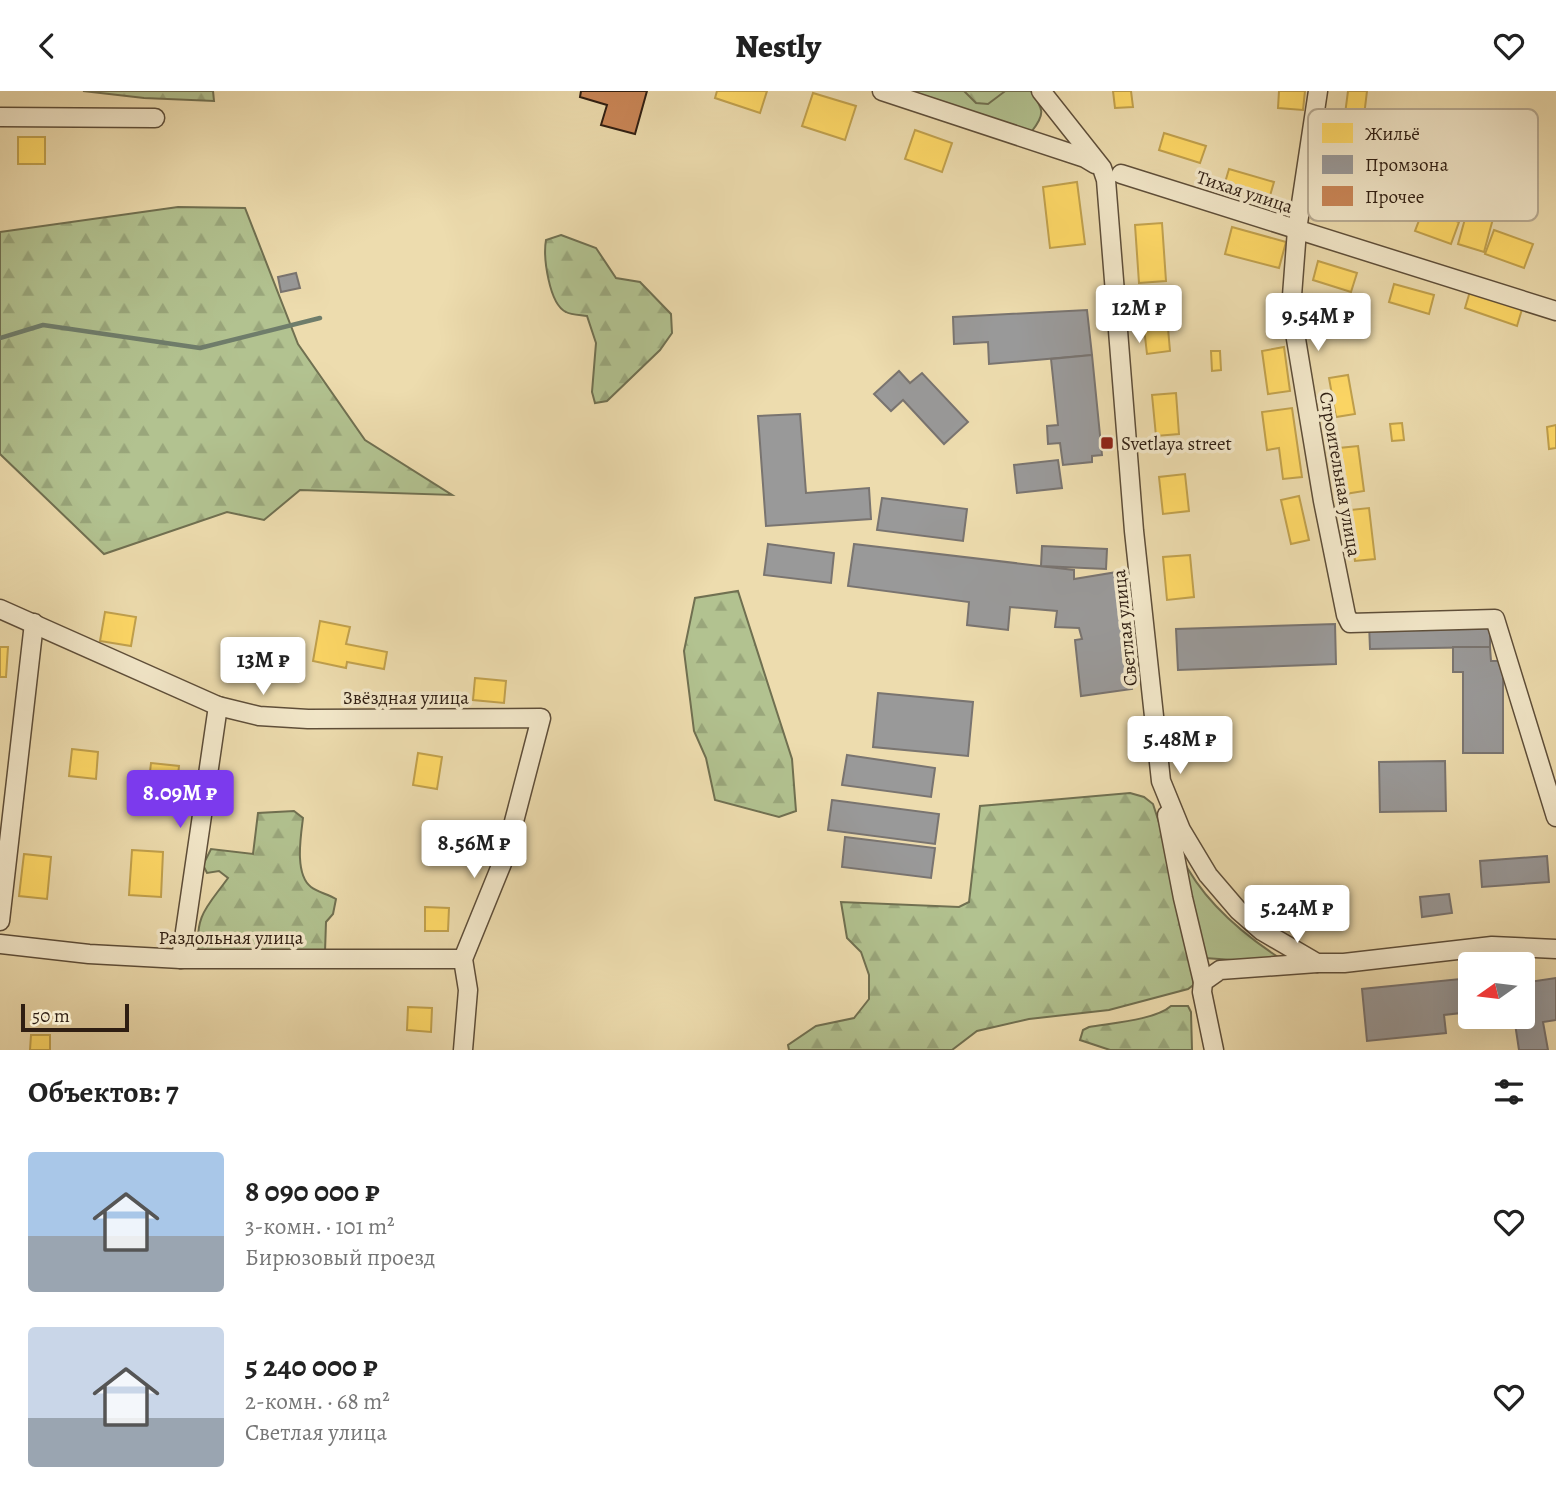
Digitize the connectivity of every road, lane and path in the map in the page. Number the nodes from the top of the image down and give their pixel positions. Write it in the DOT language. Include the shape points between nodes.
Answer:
graph roads {
  1 [pos="881,91"];
  2 [pos="1041,91"];
  3 [pos="1318,91"];
  4 [pos="1315,109"];
  5 [pos="0,117"];
  6 [pos="155,118"];
  7 [pos="1308,157"];
  8 [pos="1102,167"];
  9 [pos="1121,174"];
  10 [pos="1297,230"];
  11 [pos="1556,311"];
  12 [pos="0,609"];
  13 [pos="34,623"];
  14 [pos="218,706"];
  15 [pos="1161,781"];
  16 [pos="1556,817"];
  17 [pos="0,921"];
  18 [pos="0,944"];
  19 [pos="1556,949"];
  20 [pos="463,959"];
  21 [pos="181,960"];
  22 [pos="1317,963"];
  23 [pos="1203,982"];
  24 [pos="463,1050"];
  25 [pos="1214,1050"];
  1 -- 8 [label="street"];
  2 -- 8 [label="street, Светлая улица"];
  3 -- 4 [label="street, Строительная улица"];
  5 -- 6 [label="street"];
  7 -- 10 [label="street, Строительная улица"];
  8 -- 15 [label="street, Светлая улица" via="1109,195 1130,480"];
  9 -- 10 [label="street, Тихая улица"];
  10 -- 11 [label="street, Тихая улица"];
  10 -- 16 [label="street, Строительная улица" via="1291,309 1346,615 1350,623 1495,619"];
  12 -- 13 [label="street, Звёздная улица"];
  13 -- 14 [label="street, Звёздная улица"];
  13 -- 17 [label="street"];
  14 -- 20 [label="street, Звёздная улица" via="260,716 308,719 541,718 505,856"];
  14 -- 21 [label="street"];
  15 -- 22 [label="street, Светлая улица" via="1181,830 1208,875 1238,910"];
  15 -- 23 [label="street"];
  18 -- 21 [label="street, Раздольная улица"];
  19 -- 22 [label="street" via="1492,946"];
  20 -- 21 [label="street, Раздольная улица"];
  20 -- 24 [label="street" via="468,990"];
  22 -- 23 [label="street" via="1220,970"];
  23 -- 25 [label="street"];
}
